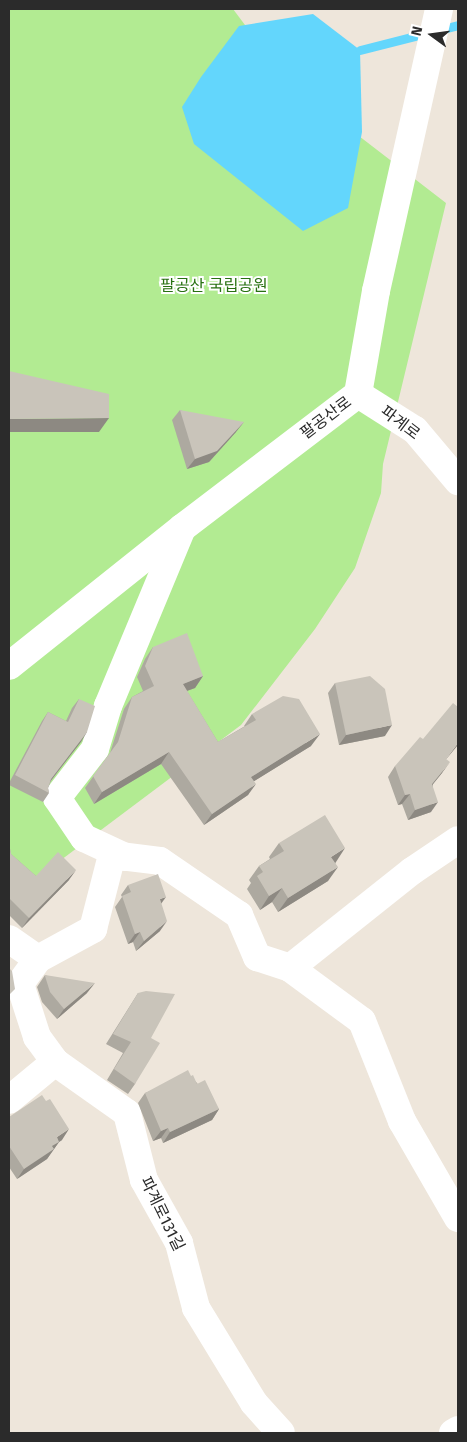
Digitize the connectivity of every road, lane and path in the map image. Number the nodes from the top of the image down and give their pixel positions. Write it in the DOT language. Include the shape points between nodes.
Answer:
graph roads {
  1 [pos="440,9"];
  2 [pos="358,394"];
  3 [pos="458,480"];
  4 [pos="182,528"];
  5 [pos="9,666"];
  6 [pos="458,840"];
  7 [pos="125,857"];
  8 [pos="9,939"];
  9 [pos="38,959"];
  10 [pos="290,968"];
  11 [pos="55,1062"];
  12 [pos="9,1100"];
  13 [pos="458,1218"];
  14 [pos="458,1430"];
  15 [pos="281,1433"];
  16 [pos="453,1433"];
  1 -- 2 [label="street, 팔공산로" via="376,291"];
  2 -- 3 [label="street, 파계로" via="415,430"];
  2 -- 4 [label="street, 팔공산로"];
  4 -- 5 [label="street, 팔공산로"];
  4 -- 7 [label="street" via="108,706 95,748 57,798 84,838"];
  6 -- 10 [label="street" via="412,871"];
  7 -- 9 [label="street" via="112,855 93,929"];
  7 -- 10 [label="street" via="160,861 238,915 257,957"];
  8 -- 9 [label="street"];
  9 -- 11 [label="street, 파계로131길" via="20,984 37,1037"];
  10 -- 13 [label="street" via="362,1021 402,1121"];
  11 -- 12 [label="street"];
  11 -- 15 [label="street, 파계로131길" via="127,1113 144,1180 180,1243 196,1308 254,1403"];
  14 -- 16 [label="street"];
}
